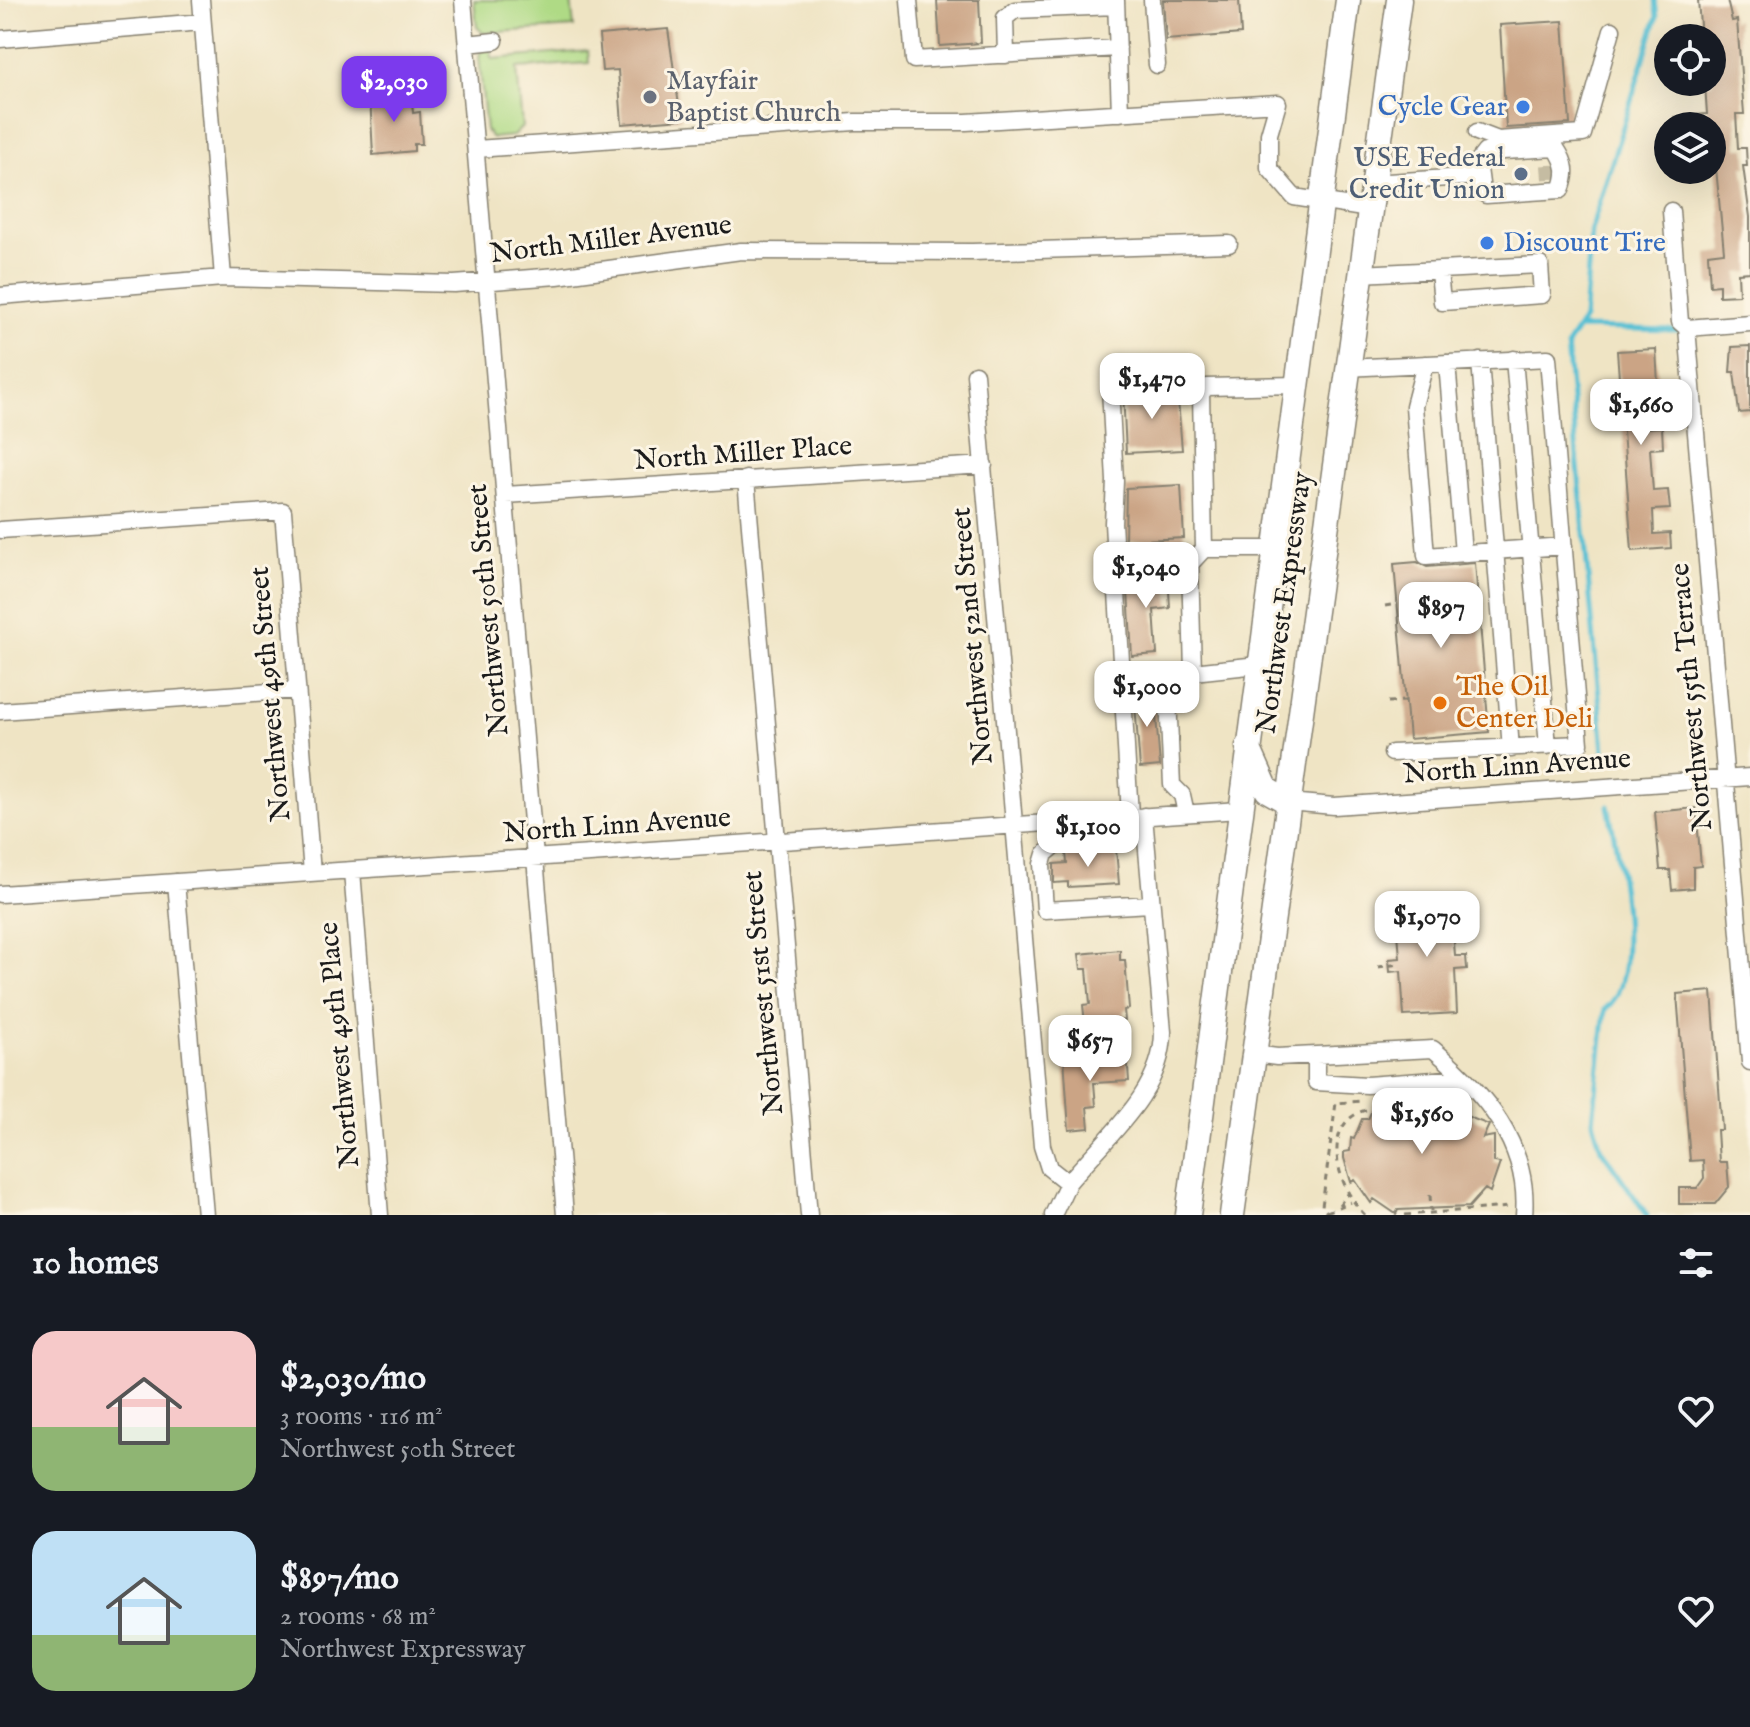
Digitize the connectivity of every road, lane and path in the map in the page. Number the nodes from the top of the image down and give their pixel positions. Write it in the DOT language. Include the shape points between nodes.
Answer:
graph roads {
  1 [pos="201,0"];
  2 [pos="463,0"];
  3 [pos="909,0"];
  4 [pos="1152,0"];
  5 [pos="1348,0"];
  6 [pos="1399,0"];
  7 [pos="1116,3"];
  8 [pos="202,22"];
  9 [pos="1612,30"];
  10 [pos="0,39"];
  11 [pos="495,41"];
  12 [pos="467,44"];
  13 [pos="1118,48"];
  14 [pos="1006,55"];
  15 [pos="1157,65"];
  16 [pos="1120,113"];
  17 [pos="1477,132"];
  18 [pos="1556,148"];
  19 [pos="476,149"];
  20 [pos="1478,176"];
  21 [pos="1553,178"];
  22 [pos="1373,183"];
  23 [pos="1322,200"];
  24 [pos="1369,209"];
  25 [pos="1671,211"];
  26 [pos="1229,244"];
  27 [pos="1439,272"];
  28 [pos="1360,274"];
  29 [pos="223,278"];
  30 [pos="487,281"];
  31 [pos="0,296"];
  32 [pos="1750,323"];
  33 [pos="1687,328"];
  34 [pos="1514,359"];
  35 [pos="1480,361"];
  36 [pos="1447,363"];
  37 [pos="1425,364"];
  38 [pos="1346,368"];
  39 [pos="975,374"];
  40 [pos="1297,385"];
  41 [pos="1203,389"];
  42 [pos="984,465"];
  43 [pos="746,479"];
  44 [pos="505,495"];
  45 [pos="0,530"];
  46 [pos="1564,546"];
  47 [pos="1532,548"];
  48 [pos="1204,549"];
  49 [pos="1274,549"];
  50 [pos="1494,551"];
  51 [pos="1463,553"];
  52 [pos="1398,604"];
  53 [pos="1385,606"];
  54 [pos="1258,665"];
  55 [pos="1193,672"];
  56 [pos="297,690"];
  57 [pos="1405,701"];
  58 [pos="1388,702"];
  59 [pos="0,711"];
  60 [pos="1247,744"];
  61 [pos="1548,746"];
  62 [pos="1511,749"];
  63 [pos="1392,753"];
  64 [pos="1750,777"];
  65 [pos="1725,778"];
  66 [pos="1288,802"];
  67 [pos="1239,810"];
  68 [pos="1186,813"];
  69 [pos="1137,816"];
  70 [pos="1057,821"];
  71 [pos="1015,823"];
  72 [pos="777,841"];
  73 [pos="536,857"];
  74 [pos="352,871"];
  75 [pos="312,873"];
  76 [pos="176,882"];
  77 [pos="0,894"];
  78 [pos="1151,904"];
  79 [pos="1400,964"];
  80 [pos="1378,967"];
  81 [pos="1255,1054"];
  82 [pos="1316,1055"];
  83 [pos="1750,1062"];
  84 [pos="1461,1078"];
  85 [pos="1381,1095"];
  86 [pos="1392,1097"];
  87 [pos="1364,1098"];
  88 [pos="1373,1098"];
  89 [pos="1396,1115"];
  90 [pos="1331,1139"];
  91 [pos="1338,1140"];
  92 [pos="1068,1183"];
  93 [pos="1430,1195"];
  94 [pos="1348,1199"];
  95 [pos="1519,1208"];
  96 [pos="1431,1213"];
  97 [pos="1328,1214"];
  98 [pos="205,1215"];
  99 [pos="380,1215"];
  100 [pos="565,1215"];
  101 [pos="809,1215"];
  102 [pos="1053,1215"];
  103 [pos="1188,1215"];
  104 [pos="1232,1215"];
  105 [pos="1365,1215"];
  106 [pos="1405,1215"];
  1 -- 8 [label="street"];
  2 -- 12 [label="street, Northwest 50th Street"];
  3 -- 14 [label="street" via="914,60"];
  4 -- 15 [label="street"];
  5 -- 23 [label="highway, Northwest Expressway"];
  6 -- 22 [label="highway, Northwest Expressway"];
  7 -- 13 [label="street"];
  7 -- 14 [label="street" via="1015,10 1005,18"];
  8 -- 10 [label="street"];
  8 -- 29 [label="street"];
  9 -- 17 [label="street" via="1583,134 1498,140"];
  11 -- 12 [label="street"];
  12 -- 19 [label="street, Northwest 50th Street"];
  13 -- 14 [label="street"];
  13 -- 16 [label="street"];
  16 -- 19 [label="street" via="855,122"];
  16 -- 23 [label="street" via="1278,103 1269,134 1269,168 1294,197"];
  18 -- 20 [label="street" via="1485,152 1478,161"];
  18 -- 21 [label="street"];
  18 -- 21 [label="street" via="1565,162 1566,178"];
  19 -- 30 [label="street, Northwest 50th Street"];
  20 -- 21 [label="street" via="1486,195"];
  20 -- 22 [label="street"];
  22 -- 24 [label="highway, Northwest Expressway"];
  23 -- 24 [label="street"];
  23 -- 40 [label="highway, Northwest Expressway"];
  24 -- 28 [label="highway, Northwest Expressway"];
  25 -- 33 [label="street, Northwest 55th Terrace" via="1680,322"];
  26 -- 30 [label="street, North Miller Avenue" via="972,252 741,251"];
  27 -- 27 [label="street" via="1540,265 1542,295 1442,302"];
  27 -- 28 [label="street"];
  28 -- 38 [label="highway, Northwest Expressway"];
  29 -- 30 [label="street, North Miller Avenue"];
  29 -- 31 [label="street, North Miller Avenue"];
  30 -- 44 [label="street, Northwest 50th Street"];
  32 -- 33 [label="street"];
  33 -- 65 [label="street, Northwest 55th Terrace"];
  34 -- 35 [label="street"];
  34 -- 46 [label="street" via="1548,358"];
  34 -- 47 [label="street"];
  35 -- 36 [label="street"];
  35 -- 50 [label="street"];
  36 -- 37 [label="street"];
  36 -- 51 [label="street"];
  37 -- 38 [label="street"];
  37 -- 51 [label="street" via="1414,406 1426,556"];
  38 -- 66 [label="highway, Northwest Expressway"];
  39 -- 42 [label="street, Northwest 52nd Street"];
  40 -- 41 [label="street"];
  40 -- 49 [label="highway, Northwest Expressway"];
  41 -- 48 [label="street"];
  41 -- 69 [label="street" via="1186,377 1116,380 1110,388 1113,523"];
  42 -- 43 [label="street, North Miller Place"];
  42 -- 71 [label="street, Northwest 52nd Street"];
  43 -- 44 [label="street, North Miller Place"];
  43 -- 72 [label="street, Northwest 51st Street"];
  44 -- 73 [label="street, Northwest 50th Street"];
  45 -- 56 [label="street, Northwest 49th Street" via="283,511"];
  46 -- 47 [label="street"];
  46 -- 61 [label="street" via="1580,744"];
  47 -- 50 [label="street"];
  47 -- 61 [label="street"];
  48 -- 49 [label="street"];
  48 -- 55 [label="street" via="1190,564"];
  49 -- 54 [label="highway, Northwest Expressway"];
  50 -- 51 [label="street"];
  50 -- 62 [label="street"];
  52 -- 53 [label="path"];
  54 -- 55 [label="street"];
  54 -- 60 [label="highway, Northwest Expressway"];
  55 -- 68 [label="street" via="1190,677 1167,676 1172,785 1182,795"];
  56 -- 59 [label="street"];
  56 -- 75 [label="street, Northwest 49th Street"];
  57 -- 58 [label="path"];
  60 -- 66 [label="highway" via="1267,790"];
  60 -- 67 [label="highway, Northwest Expressway"];
  61 -- 62 [label="street"];
  62 -- 63 [label="street"];
  64 -- 65 [label="street, North Linn Avenue"];
  65 -- 66 [label="street, North Linn Avenue" via="1334,806"];
  65 -- 83 [label="street, Northwest 55th Terrace"];
  66 -- 81 [label="highway, Northwest Expressway"];
  67 -- 68 [label="street, North Linn Avenue"];
  67 -- 103 [label="highway, Northwest Expressway"];
  68 -- 69 [label="street, North Linn Avenue"];
  69 -- 70 [label="street, North Linn Avenue"];
  69 -- 78 [label="street"];
  70 -- 71 [label="street, North Linn Avenue"];
  70 -- 78 [label="street" via="1058,843 1042,864 1045,910"];
  71 -- 72 [label="street, North Linn Avenue"];
  71 -- 92 [label="street, Northwest 52nd Street" via="1042,1146 1049,1168"];
  72 -- 73 [label="street, North Linn Avenue"];
  72 -- 101 [label="street, Northwest 51st Street"];
  73 -- 74 [label="street, North Linn Avenue"];
  73 -- 100 [label="street, Northwest 50th Street"];
  74 -- 75 [label="street, North Linn Avenue"];
  74 -- 99 [label="street, Northwest 49th Place"];
  75 -- 76 [label="street, North Linn Avenue"];
  76 -- 77 [label="street, North Linn Avenue"];
  76 -- 98 [label="street"];
  78 -- 92 [label="street" via="1163,1032 1160,1059 1147,1088"];
  79 -- 80 [label="path"];
  81 -- 82 [label="street"];
  81 -- 104 [label="highway, Northwest Expressway"];
  82 -- 84 [label="street" via="1429,1047"];
  82 -- 84 [label="street" via="1316,1082 1367,1085"];
  84 -- 95 [label="street" via="1514,1145 1523,1177"];
  85 -- 86 [label="path"];
  85 -- 88 [label="path"];
  85 -- 89 [label="path"];
  85 -- 91 [label="path" via="1375,1108 1348,1119"];
  87 -- 90 [label="path" via="1336,1103"];
  90 -- 91 [label="path"];
  90 -- 97 [label="path" via="1322,1206"];
  91 -- 94 [label="path" via="1339,1171"];
  92 -- 102 [label="street"];
  93 -- 96 [label="path"];
  94 -- 97 [label="path"];
  94 -- 105 [label="path"];
  95 -- 96 [label="path"];
  96 -- 106 [label="path"];
}
